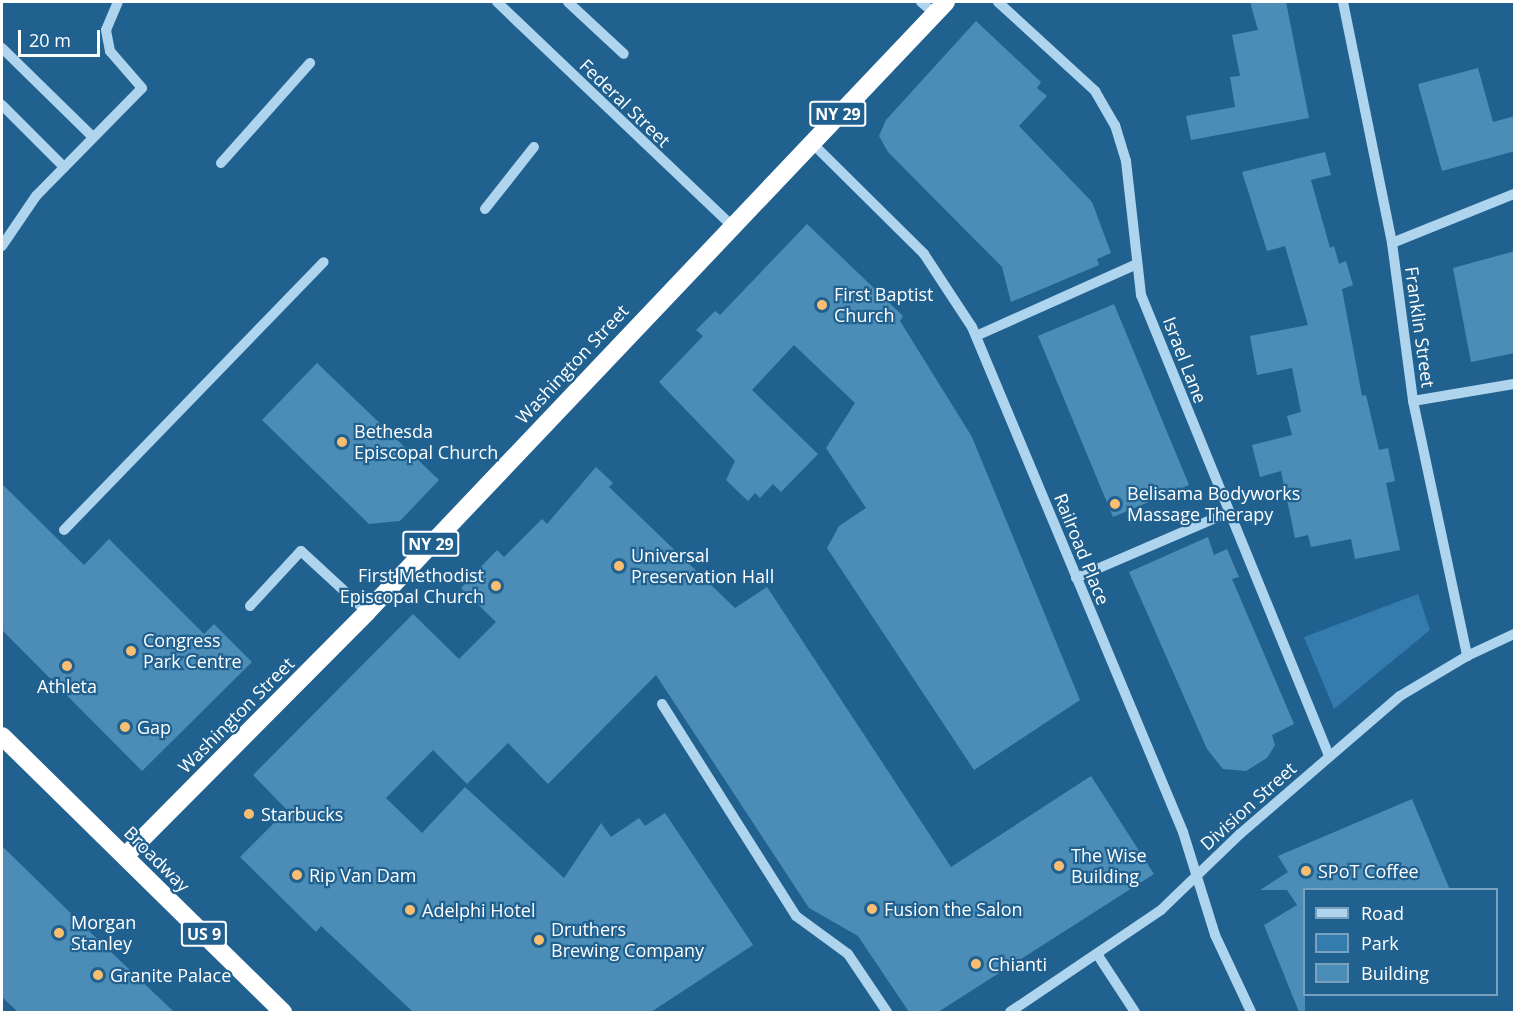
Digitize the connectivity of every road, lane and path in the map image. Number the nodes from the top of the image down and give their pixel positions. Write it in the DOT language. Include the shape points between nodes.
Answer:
graph roads {
  1 [pos="118,2"];
  2 [pos="497,2"];
  3 [pos="568,2"];
  4 [pos="998,2"];
  5 [pos="1343,2"];
  6 [pos="934,5"];
  7 [pos="2,48"];
  8 [pos="624,54"];
  9 [pos="310,63"];
  10 [pos="2,105"];
  11 [pos="93,137"];
  12 [pos="811,142"];
  13 [pos="534,147"];
  14 [pos="221,163"];
  15 [pos="64,167"];
  16 [pos="1515,194"];
  17 [pos="485,209"];
  18 [pos="732,226"];
  19 [pos="1392,243"];
  20 [pos="2,246"];
  21 [pos="324,262"];
  22 [pos="1137,264"];
  23 [pos="976,336"];
  24 [pos="1515,384"];
  25 [pos="1413,401"];
  26 [pos="1227,513"];
  27 [pos="64,530"];
  28 [pos="1076,578"];
  29 [pos="250,606"];
  30 [pos="367,612"];
  31 [pos="1515,634"];
  32 [pos="1467,656"];
  33 [pos="662,704"];
  34 [pos="2,736"];
  35 [pos="1329,756"];
  36 [pos="125,856"];
  37 [pos="1197,876"];
  38 [pos="1097,954"];
  39 [pos="278,1011"];
  40 [pos="886,1012"];
  41 [pos="1010,1012"];
  42 [pos="1135,1012"];
  43 [pos="1251,1012"];
  1 -- 11 [label="street" via="106,30 110,51 142,88"];
  2 -- 18 [label="street, Federal Street"];
  3 -- 8 [label="street"];
  4 -- 22 [label="street, Israel Lane" via="1095,91 1114,125 1126,161"];
  5 -- 19 [label="street, Franklin Street"];
  6 -- 12 [label="highway, Washington Street / NY 29"];
  7 -- 11 [label="street"];
  9 -- 14 [label="street"];
  10 -- 15 [label="street"];
  11 -- 15 [label="street"];
  12 -- 18 [label="highway, Washington Street / NY 29"];
  12 -- 23 [label="street, Railroad Place" via="924,254"];
  13 -- 17 [label="street"];
  15 -- 20 [label="street" via="36,196"];
  16 -- 19 [label="street"];
  18 -- 30 [label="highway, Washington Street / NY 29"];
  19 -- 25 [label="street, Franklin Street"];
  21 -- 27 [label="street"];
  22 -- 23 [label="street"];
  22 -- 26 [label="street, Israel Lane" via="1141,295"];
  23 -- 28 [label="street, Railroad Place"];
  24 -- 25 [label="street"];
  25 -- 32 [label="street, Franklin Street"];
  26 -- 28 [label="street"];
  26 -- 35 [label="street, Israel Lane"];
  28 -- 37 [label="street, Railroad Place"];
  29 -- 30 [label="street" via="301,551"];
  30 -- 36 [label="highway, Washington Street / NY 29"];
  31 -- 32 [label="street, Division Street"];
  32 -- 35 [label="street, Division Street" via="1400,696"];
  33 -- 40 [label="street" via="796,916 848,954"];
  34 -- 36 [label="highway, Broadway / US 9"];
  35 -- 37 [label="street, Division Street"];
  36 -- 39 [label="highway, Broadway / US 9"];
  37 -- 38 [label="street, Division Street" via="1161,910"];
  37 -- 43 [label="street, Railroad Place" via="1215,935"];
  38 -- 41 [label="street, Division Street"];
  38 -- 42 [label="street"];
}
